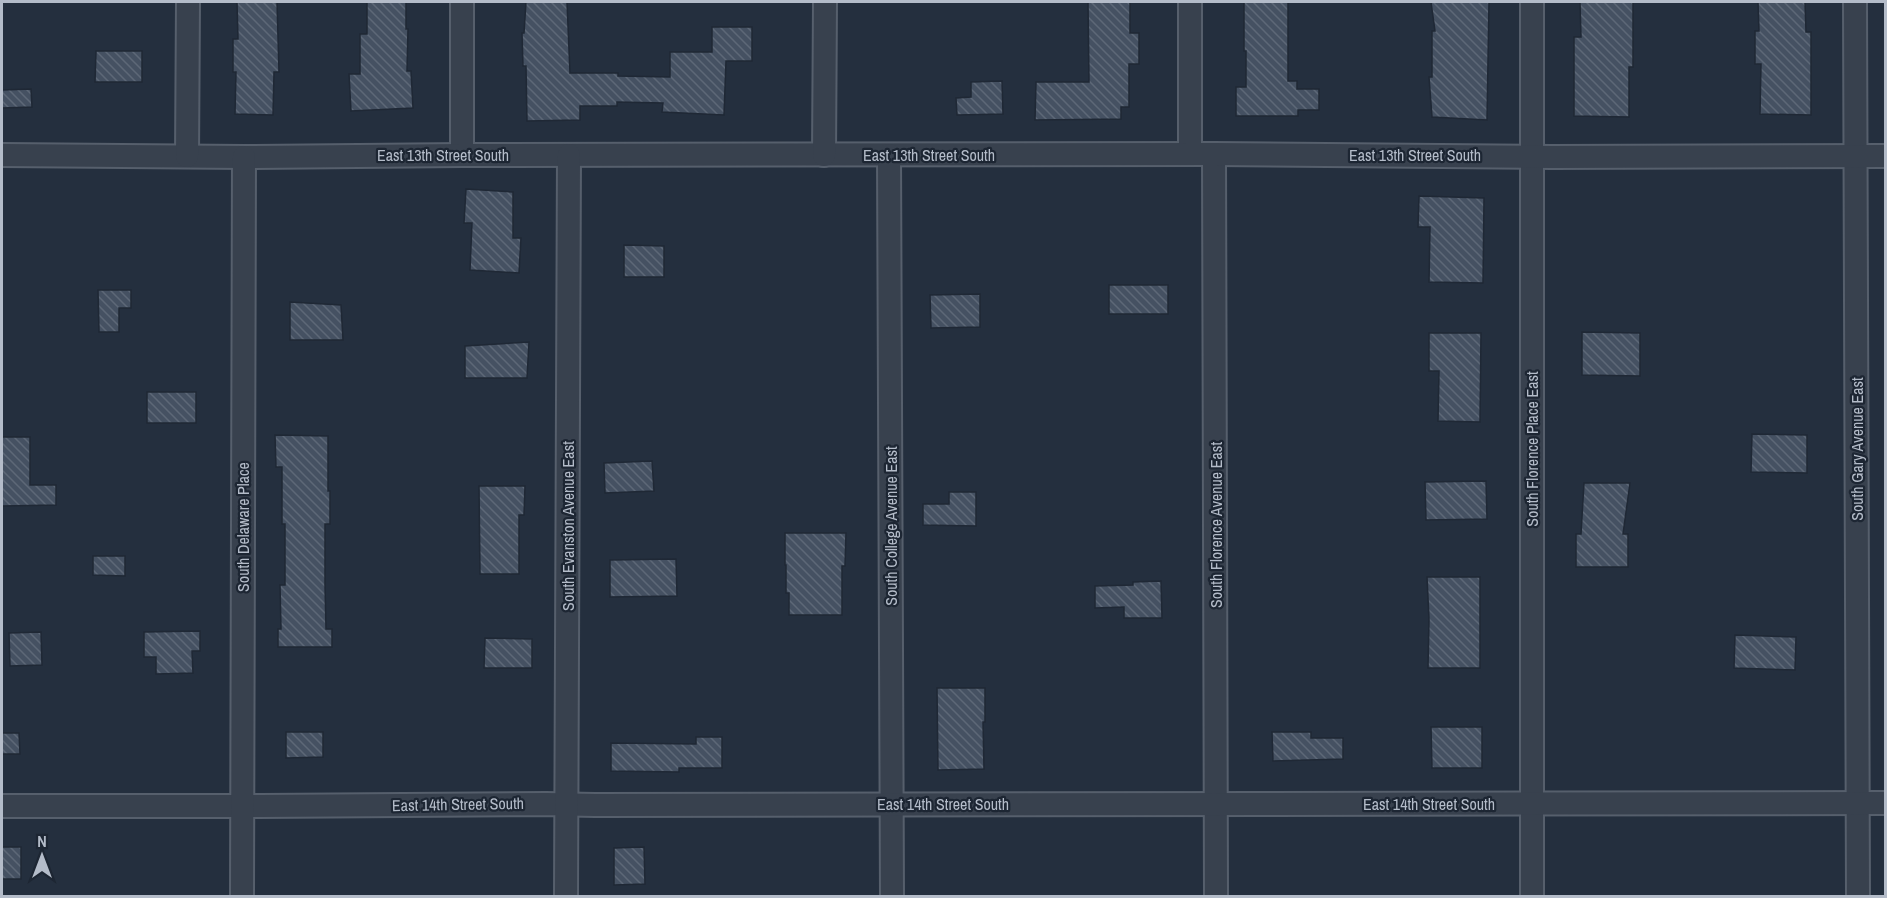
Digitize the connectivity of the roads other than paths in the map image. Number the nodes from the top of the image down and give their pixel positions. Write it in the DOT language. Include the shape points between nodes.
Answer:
graph roads {
  1 [pos="188,2"];
  2 [pos="462,2"];
  3 [pos="825,2"];
  4 [pos="1190,2"];
  5 [pos="1532,2"];
  6 [pos="1855,2"];
  7 [pos="1190,154"];
  8 [pos="1214,154"];
  9 [pos="2,155"];
  10 [pos="462,155"];
  11 [pos="570,155"];
  12 [pos="824,155"];
  13 [pos="889,155"];
  14 [pos="1857,155"];
  15 [pos="187,156"];
  16 [pos="1532,156"];
  17 [pos="1886,156"];
  18 [pos="244,157"];
  19 [pos="1858,803"];
  20 [pos="1886,803"];
  21 [pos="566,804"];
  22 [pos="892,804"];
  23 [pos="1216,804"];
  24 [pos="1532,804"];
  25 [pos="2,806"];
  26 [pos="242,806"];
  27 [pos="242,897"];
  28 [pos="566,897"];
  29 [pos="892,897"];
  30 [pos="1216,897"];
  31 [pos="1532,897"];
  32 [pos="1858,897"];
  1 -- 15 [label="street"];
  2 -- 10 [label="street"];
  3 -- 12 [label="street"];
  4 -- 7 [label="street"];
  5 -- 16 [label="street, South Florence Place East"];
  6 -- 14 [label="street, South Gary Avenue East"];
  7 -- 8 [label="street, East 13th Street South"];
  7 -- 13 [label="street, East 13th Street South"];
  8 -- 16 [label="street, East 13th Street South"];
  8 -- 23 [label="street, South Florence Avenue East"];
  9 -- 15 [label="street, East 13th Street South"];
  10 -- 11 [label="street, East 13th Street South"];
  10 -- 18 [label="street, East 13th Street South"];
  11 -- 12 [label="street, East 13th Street South"];
  11 -- 21 [label="street, South Evanston Avenue East"];
  12 -- 13 [label="street, East 13th Street South"];
  13 -- 22 [label="street, South College Avenue East"];
  14 -- 16 [label="street, East 13th Street South"];
  14 -- 17 [label="street, East 13th Street South"];
  14 -- 19 [label="street, South Gary Avenue East"];
  15 -- 18 [label="street, East 13th Street South"];
  16 -- 24 [label="street, South Florence Place East"];
  18 -- 26 [label="street, South Delaware Place"];
  19 -- 20 [label="street, East 14th Street South"];
  19 -- 24 [label="street, East 14th Street South"];
  19 -- 32 [label="street, South Gary Avenue East"];
  21 -- 22 [label="street, East 14th Street South"];
  21 -- 26 [label="street, East 14th Street South"];
  21 -- 28 [label="street, South Evanston Avenue East"];
  22 -- 23 [label="street, East 14th Street South"];
  22 -- 29 [label="street, South College Avenue East"];
  23 -- 24 [label="street, East 14th Street South"];
  23 -- 30 [label="street, South Florence Avenue East"];
  24 -- 31 [label="street, South Florence Place East"];
  25 -- 26 [label="street, East 14th Street South"];
  26 -- 27 [label="street, South Delaware Place"];
}
